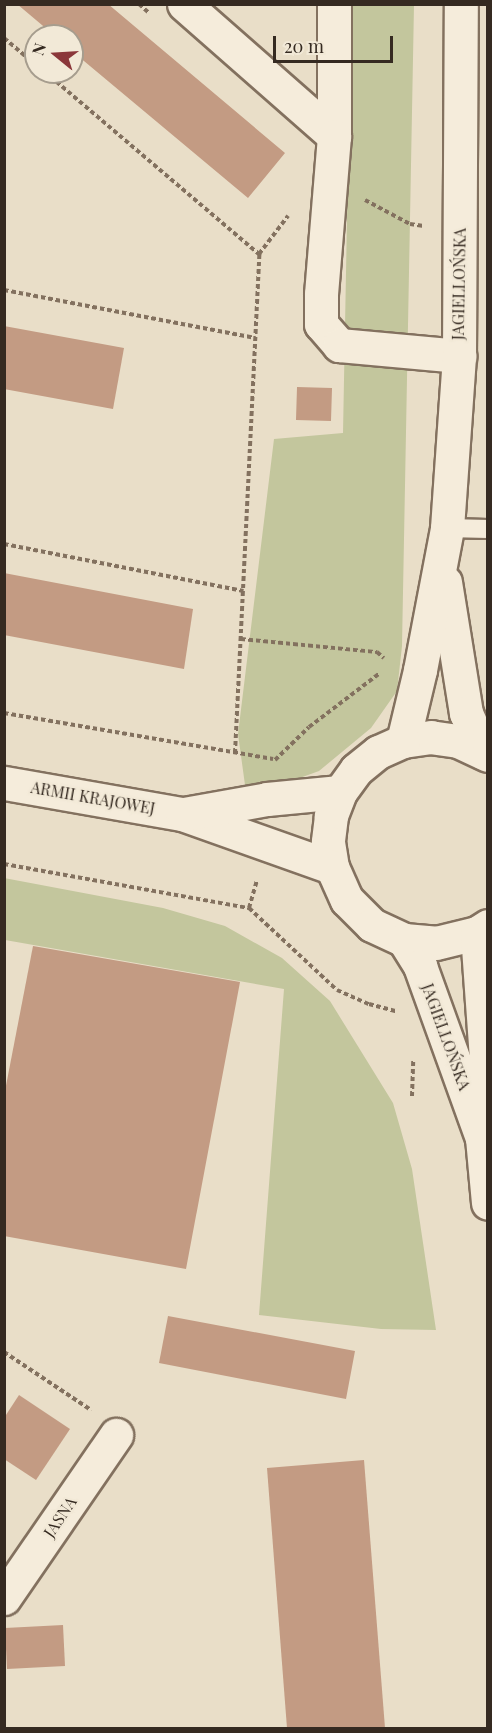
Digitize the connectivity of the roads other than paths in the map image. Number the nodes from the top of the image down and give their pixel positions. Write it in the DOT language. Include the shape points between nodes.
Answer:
graph roads {
  1 [pos="184,4"];
  2 [pos="334,4"];
  3 [pos="461,4"];
  4 [pos="334,136"];
  5 [pos="459,356"];
  6 [pos="447,528"];
  7 [pos="488,529"];
  8 [pos="442,563"];
  9 [pos="404,741"];
  10 [pos="485,754"];
  11 [pos="4,783"];
  12 [pos="340,792"];
  13 [pos="182,814"];
  14 [pos="332,867"];
  15 [pos="482,929"];
  16 [pos="404,940"];
  17 [pos="488,1085"];
  18 [pos="488,1099"];
  19 [pos="482,1138"];
  20 [pos="488,1203"];
  21 [pos="107,1425"];
  22 [pos="4,1598"];
  1 -- 4 [label="street"];
  2 -- 4 [label="street"];
  3 -- 5 [label="street, JAGIELLOŃSKA"];
  4 -- 5 [label="street" via="321,324 339,345"];
  5 -- 6 [label="street, JAGIELLOŃSKA"];
  6 -- 7 [label="lane"];
  6 -- 8 [label="street, JAGIELLOŃSKA"];
  8 -- 9 [label="street, JAGIELLOŃSKA"];
  8 -- 10 [label="street, JAGIELLOŃSKA" via="466,713"];
  9 -- 10 [label="street" via="431,737 458,741"];
  9 -- 12 [label="street" via="378,752 356,770"];
  11 -- 13 [label="street, ARMII KRAJOWEJ"];
  12 -- 13 [label="street, ARMII KRAJOWEJ"];
  12 -- 14 [label="street" via="331,816 328,842"];
  13 -- 14 [label="street, ARMII KRAJOWEJ"];
  14 -- 16 [label="street" via="347,900 372,925"];
  15 -- 16 [label="street" via="436,943"];
  15 -- 17 [label="street, JAGIELLOŃSKA"];
  16 -- 19 [label="street, JAGIELLOŃSKA" via="420,966"];
  18 -- 19 [label="street, JAGIELLOŃSKA"];
  19 -- 20 [label="street, JAGIELLOŃSKA"];
  21 -- 22 [label="street, JASNA"];
}
